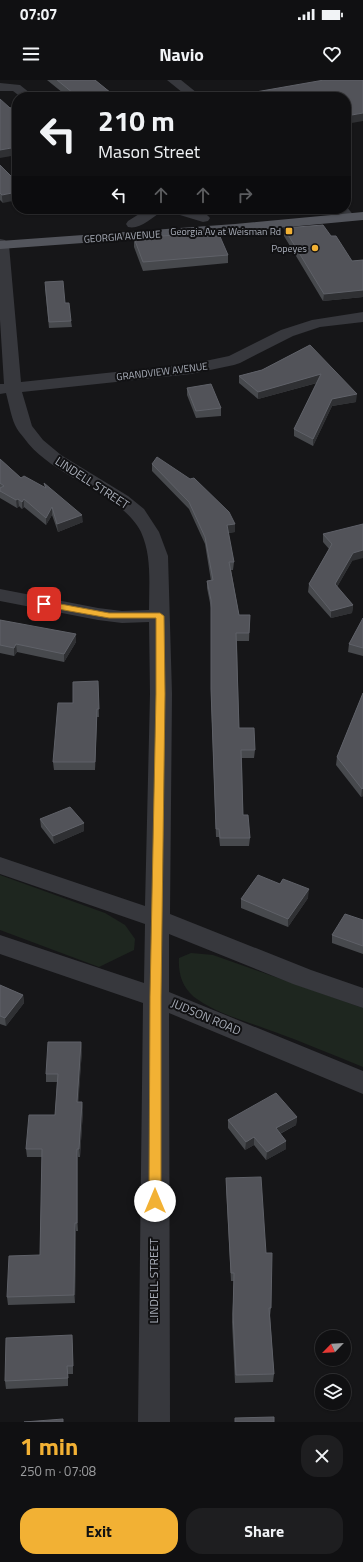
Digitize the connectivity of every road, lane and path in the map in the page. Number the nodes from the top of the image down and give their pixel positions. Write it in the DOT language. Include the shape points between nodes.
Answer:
graph roads {
  1 [pos="173,80"];
  2 [pos="0,87"];
  3 [pos="22,92"];
  4 [pos="189,92"];
  5 [pos="363,204"];
  6 [pos="351,209"];
  7 [pos="351,213"];
  8 [pos="148,214"];
  9 [pos="191,214"];
  10 [pos="249,214"];
  11 [pos="326,214"];
  12 [pos="363,216"];
  13 [pos="203,218"];
  14 [pos="132,224"];
  15 [pos="0,242"];
  16 [pos="363,317"];
  17 [pos="7,388"];
  18 [pos="0,595"];
  19 [pos="160,616"];
  20 [pos="0,865"];
  21 [pos="157,919"];
  22 [pos="0,944"];
  23 [pos="156,997"];
  24 [pos="363,998"];
  25 [pos="363,1083"];
  26 [pos="154,1422"];
  1 -- 4 [label="street"];
  2 -- 3 [label="street" via="16,88"];
  5 -- 6 [label="main road, GEORGIA AVENUE"];
  7 -- 12 [label="main road, GEORGIA AVENUE"];
  8 -- 14 [label="street"];
  9 -- 13 [label="street"];
  10 -- 13 [label="main road, GEORGIA AVENUE"];
  11 -- 15 [label="main road, GEORGIA AVENUE" via="235,228"];
  13 -- 14 [label="main road, GEORGIA AVENUE"];
  14 -- 15 [label="main road, GEORGIA AVENUE"];
  15 -- 17 [label="street, LINDELL STREET"];
  16 -- 17 [label="street, GRANDVIEW AVENUE" via="318,323 287,333 234,360 191,369"];
  17 -- 19 [label="street, LINDELL STREET" via="24,426 38,444 55,459 122,500 137,513 150,532 158,556"];
  18 -- 19 [label="street" via="98,614 122,617"];
  19 -- 21 [label="street, LINDELL STREET"];
  20 -- 21 [label="street"];
  21 -- 23 [label="street, LINDELL STREET"];
  21 -- 24 [label="street" via="302,977"];
  22 -- 23 [label="street, JUDSON ROAD"];
  23 -- 25 [label="street, JUDSON ROAD"];
  23 -- 26 [label="street, LINDELL STREET"];
}
